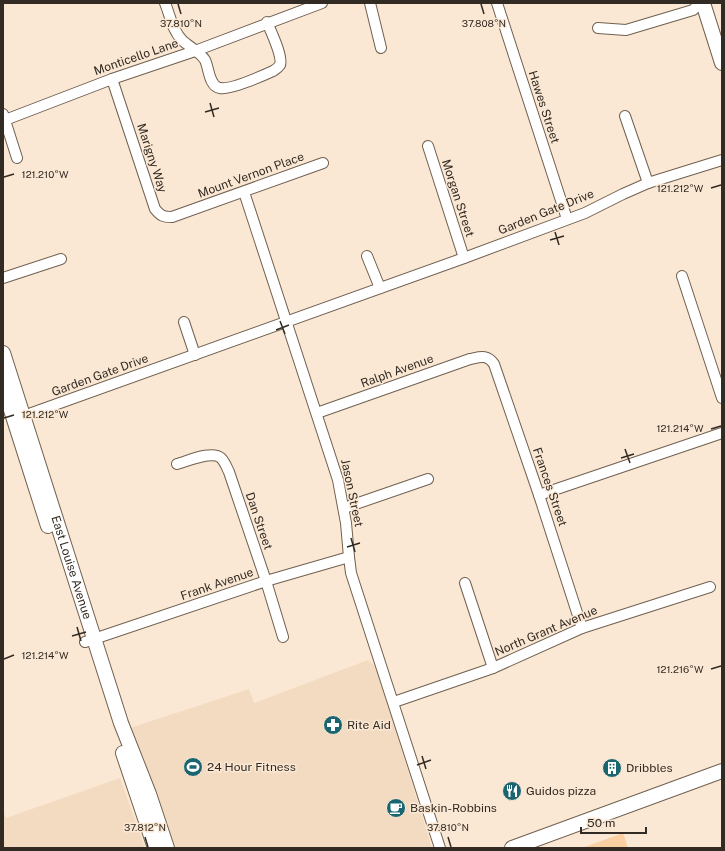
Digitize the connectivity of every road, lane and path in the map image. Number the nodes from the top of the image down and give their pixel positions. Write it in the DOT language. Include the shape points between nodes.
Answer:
graph roads {
  1 [pos="166,3"];
  2 [pos="322,3"];
  3 [pos="370,3"];
  4 [pos="497,3"];
  5 [pos="702,3"];
  6 [pos="267,22"];
  7 [pos="598,28"];
  8 [pos="381,48"];
  9 [pos="195,51"];
  10 [pos="722,63"];
  11 [pos="112,79"];
  12 [pos="625,116"];
  13 [pos="4,117"];
  14 [pos="428,146"];
  15 [pos="17,158"];
  16 [pos="722,160"];
  17 [pos="323,163"];
  18 [pos="648,183"];
  19 [pos="244,192"];
  20 [pos="188,211"];
  21 [pos="567,219"];
  22 [pos="367,256"];
  23 [pos="464,258"];
  24 [pos="61,259"];
  25 [pos="682,276"];
  26 [pos="3,278"];
  27 [pos="380,288"];
  28 [pos="184,322"];
  29 [pos="286,322"];
  30 [pos="3,353"];
  31 [pos="196,355"];
  32 [pos="486,357"];
  33 [pos="3,385"];
  34 [pos="722,398"];
  35 [pos="317,413"];
  36 [pos="19,418"];
  37 [pos="722,434"];
  38 [pos="177,464"];
  39 [pos="428,479"];
  40 [pos="539,495"];
  41 [pos="344,508"];
  42 [pos="349,557"];
  43 [pos="266,582"];
  44 [pos="465,583"];
  45 [pos="710,587"];
  46 [pos="582,628"];
  47 [pos="283,637"];
  48 [pos="90,640"];
  49 [pos="493,668"];
  50 [pos="394,702"];
  51 [pos="722,771"];
  52 [pos="155,848"];
  53 [pos="166,848"];
  54 [pos="440,848"];
  55 [pos="512,848"];
  1 -- 9 [label="street" via="174,29"];
  2 -- 6 [label="street, Monticello Lane"];
  3 -- 8 [label="street"];
  4 -- 21 [label="street, Hawes Street"];
  5 -- 7 [label="street" via="693,10 626,30"];
  5 -- 10 [label="street"];
  6 -- 9 [label="street, Monticello Lane"];
  6 -- 9 [label="street" via="278,50 280,63 273,71 232,86 218,88 212,82 204,59"];
  9 -- 11 [label="street, Monticello Lane"];
  11 -- 13 [label="street, Monticello Lane"];
  11 -- 20 [label="street, Marigny Way" via="155,209 164,217"];
  12 -- 18 [label="street"];
  13 -- 15 [label="street"];
  14 -- 23 [label="street, Morgan Street"];
  16 -- 18 [label="street, Garden Gate Drive"];
  17 -- 19 [label="street, Mount Vernon Place"];
  18 -- 21 [label="street, Garden Gate Drive"];
  19 -- 20 [label="street, Mount Vernon Place"];
  19 -- 29 [label="street, Jason Street"];
  21 -- 23 [label="street, Garden Gate Drive"];
  22 -- 27 [label="street"];
  23 -- 27 [label="street, Garden Gate Drive"];
  24 -- 26 [label="street"];
  25 -- 34 [label="street"];
  27 -- 29 [label="street, Garden Gate Drive"];
  28 -- 31 [label="street"];
  29 -- 31 [label="street, Garden Gate Drive"];
  29 -- 35 [label="street, Jason Street"];
  30 -- 36 [label="street, East Louise Avenue"];
  31 -- 36 [label="street, Garden Gate Drive"];
  32 -- 35 [label="street, Ralph Avenue" via="470,359"];
  32 -- 40 [label="street, Frances Street" via="494,364"];
  33 -- 36 [label="street, East Louise Avenue"];
  35 -- 41 [label="street, Jason Street"];
  36 -- 48 [label="street, East Louise Avenue"];
  37 -- 40 [label="street"];
  38 -- 43 [label="street, Dan Street" via="206,455 215,455 223,460"];
  39 -- 41 [label="street"];
  40 -- 46 [label="street, Frances Street"];
  41 -- 42 [label="street, Jason Street"];
  42 -- 43 [label="street, Frank Avenue"];
  42 -- 50 [label="street, Jason Street" via="351,573"];
  43 -- 47 [label="street, Dan Street"];
  43 -- 48 [label="street, Frank Avenue"];
  44 -- 49 [label="street"];
  45 -- 46 [label="street, North Grant Avenue"];
  46 -- 49 [label="street, North Grant Avenue"];
  48 -- 52 [label="street, East Louise Avenue"];
  48 -- 53 [label="street, East Louise Avenue" via="149,794"];
  49 -- 50 [label="street, North Grant Avenue"];
  50 -- 54 [label="street, Jason Street"];
  51 -- 55 [label="street"];
}
